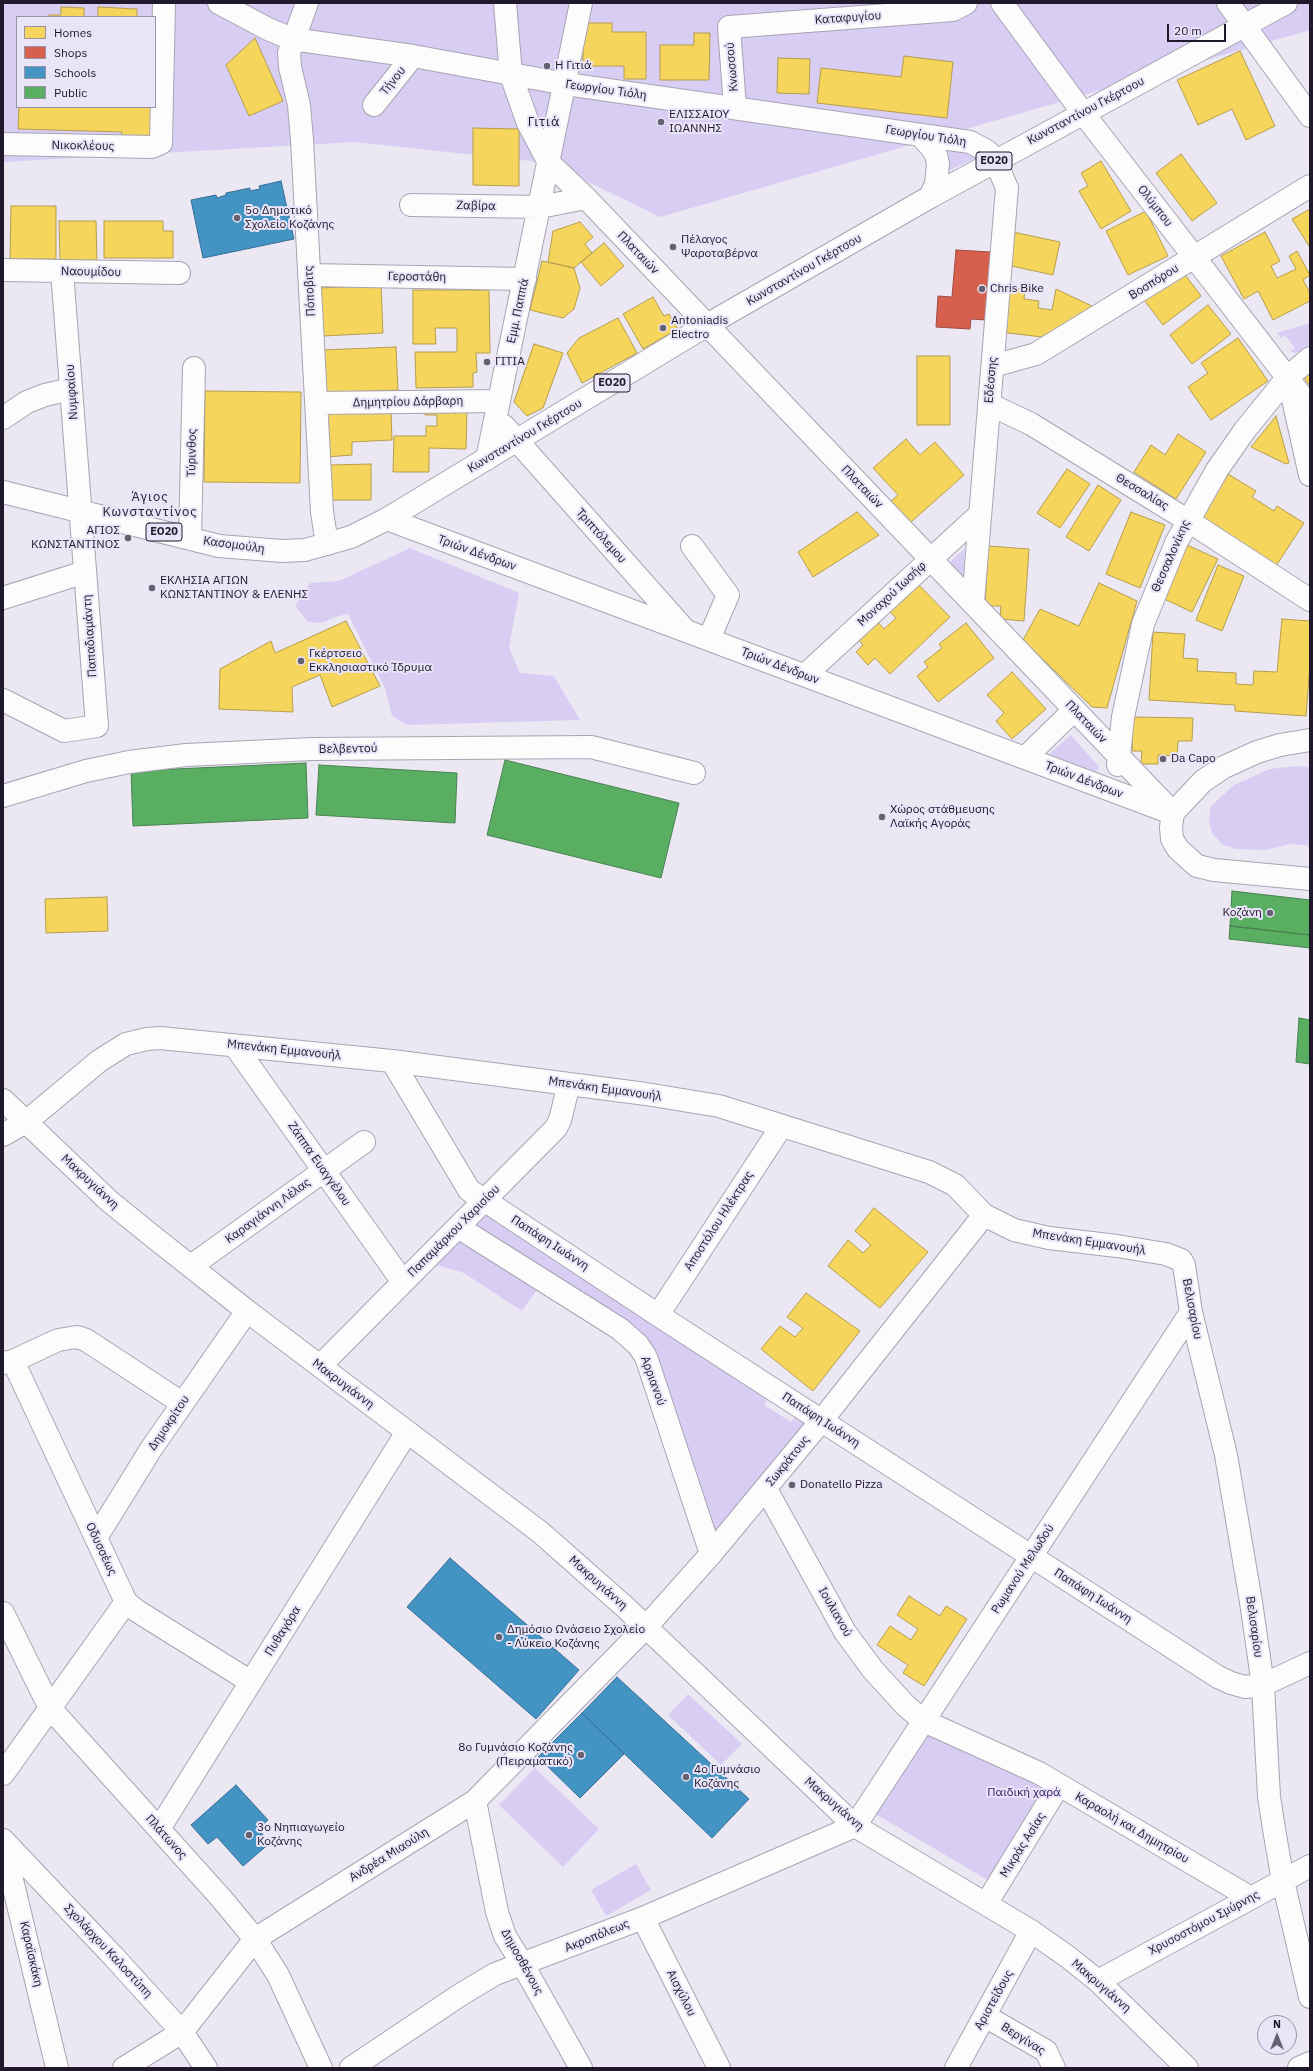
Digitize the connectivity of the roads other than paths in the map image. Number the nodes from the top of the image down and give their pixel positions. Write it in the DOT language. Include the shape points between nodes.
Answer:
graph roads {
  1 [pos="164,3"];
  2 [pos="219,3"];
  3 [pos="307,3"];
  4 [pos="505,3"];
  5 [pos="581,3"];
  6 [pos="966,3"];
  7 [pos="1002,3"];
  8 [pos="1228,3"];
  9 [pos="1244,3"];
  10 [pos="1286,3"];
  11 [pos="1245,26"];
  12 [pos="728,27"];
  13 [pos="292,39"];
  14 [pos="413,56"];
  15 [pos="511,75"];
  16 [pos="566,84"];
  17 [pos="374,105"];
  18 [pos="735,107"];
  19 [pos="1084,113"];
  20 [pos="1310,116"];
  21 [pos="920,135"];
  22 [pos="3,144"];
  23 [pos="995,160"];
  24 [pos="549,162"];
  25 [pos="1310,186"];
  26 [pos="930,197"];
  27 [pos="586,198"];
  28 [pos="411,205"];
  29 [pos="540,207"];
  30 [pos="1195,256"];
  31 [pos="3,270"];
  32 [pos="62,271"];
  33 [pos="179,273"];
  34 [pos="309,275"];
  35 [pos="525,279"];
  36 [pos="707,325"];
  37 [pos="1310,358"];
  38 [pos="992,366"];
  39 [pos="194,368"];
  40 [pos="1288,377"];
  41 [pos="71,389"];
  42 [pos="316,403"];
  43 [pos="989,404"];
  44 [pos="1310,407"];
  45 [pos="498,410"];
  46 [pos="3,418"];
  47 [pos="517,441"];
  48 [pos="487,459"];
  49 [pos="1310,474"];
  50 [pos="3,492"];
  51 [pos="81,512"];
  52 [pos="980,514"];
  53 [pos="387,519"];
  54 [pos="1188,520"];
  55 [pos="190,538"];
  56 [pos="327,544"];
  57 [pos="692,546"];
  58 [pos="930,558"];
  59 [pos="85,572"];
  60 [pos="3,598"];
  61 [pos="1310,600"];
  62 [pos="973,602"];
  63 [pos="686,631"];
  64 [pos="709,640"];
  65 [pos="805,675"];
  66 [pos="3,700"];
  67 [pos="1074,710"];
  68 [pos="1310,740"];
  69 [pos="1118,755"];
  70 [pos="1025,758"];
  71 [pos="694,773"];
  72 [pos="1118,793"];
  73 [pos="3,796"];
  74 [pos="1174,814"];
  75 [pos="1310,879"];
  76 [pos="235,1046"];
  77 [pos="392,1061"];
  78 [pos="569,1084"];
  79 [pos="3,1100"];
  80 [pos="26,1122"];
  81 [pos="781,1127"];
  82 [pos="3,1135"];
  83 [pos="364,1142"];
  84 [pos="324,1170"];
  85 [pos="484,1200"];
  86 [pos="984,1215"];
  87 [pos="458,1227"];
  88 [pos="1181,1260"];
  89 [pos="191,1266"];
  90 [pos="403,1282"];
  91 [pos="247,1311"];
  92 [pos="1191,1312"];
  93 [pos="658,1315"];
  94 [pos="8,1362"];
  95 [pos="320,1366"];
  96 [pos="182,1403"];
  97 [pos="822,1420"];
  98 [pos="407,1432"];
  99 [pos="766,1489"];
  100 [pos="96,1538"];
  101 [pos="711,1554"];
  102 [pos="1032,1556"];
  103 [pos="126,1602"];
  104 [pos="3,1613"];
  105 [pos="646,1627"];
  106 [pos="1310,1663"];
  107 [pos="251,1682"];
  108 [pos="1263,1685"];
  109 [pos="50,1708"];
  110 [pos="924,1721"];
  111 [pos="3,1774"];
  112 [pos="1060,1785"];
  113 [pos="475,1801"];
  114 [pos="855,1826"];
  115 [pos="159,1829"];
  116 [pos="3,1840"];
  117 [pos="1310,1866"];
  118 [pos="1283,1881"];
  119 [pos="57,1897"];
  120 [pos="1252,1898"];
  121 [pos="18,1901"];
  122 [pos="986,1904"];
  123 [pos="642,1918"];
  124 [pos="1031,1931"];
  125 [pos="255,1939"];
  126 [pos="523,1964"];
  127 [pos="1098,1980"];
  128 [pos="1310,1997"];
  129 [pos="984,2016"];
  130 [pos="182,2032"];
  131 [pos="1310,2063"];
  132 [pos="57,2068"];
  133 [pos="124,2068"];
  134 [pos="206,2068"];
  135 [pos="321,2068"];
  136 [pos="351,2068"];
  137 [pos="581,2068"];
  138 [pos="719,2068"];
  139 [pos="956,2068"];
  140 [pos="1054,2068"];
  141 [pos="1187,2068"];
  142 [pos="1299,2068"];
  1 -- 22 [label="street, Νικοκλέους" via="161,143 152,147"];
  2 -- 13 [label="street, Γεωργίου Τιόλη"];
  3 -- 13 [label="street, Πόποβιτς"];
  4 -- 15 [label="street"];
  5 -- 16 [label="street, Εμμ. Παππά"];
  6 -- 12 [label="street, Καταφυγίου" via="953,10"];
  7 -- 19 [label="street, Ολύμπου"];
  8 -- 11 [label="street"];
  9 -- 11 [label="street"];
  10 -- 11 [label="street, Κωνσταντίνου Γκέρτσου / ΕΟ20"];
  11 -- 19 [label="street, Κωνσταντίνου Γκέρτσου / ΕΟ20"];
  11 -- 20 [label="street"];
  12 -- 18 [label="street, Κνωσσού"];
  13 -- 14 [label="street, Γεωργίου Τιόλη"];
  13 -- 34 [label="street, Πόποβιτς" via="289,53 302,133"];
  14 -- 15 [label="street, Γεωργίου Τιόλη"];
  14 -- 17 [label="street, Τήνου"];
  15 -- 16 [label="street, Γεωργίου Τιόλη"];
  15 -- 24 [label="street" via="528,123"];
  16 -- 18 [label="street, Γεωργίου Τιόλη"];
  16 -- 24 [label="street, Εμμ. Παππά"];
  18 -- 21 [label="street, Γεωργίου Τιόλη"];
  19 -- 23 [label="street, Κωνσταντίνου Γκέρτσου / ΕΟ20"];
  19 -- 30 [label="street, Ολύμπου"];
  21 -- 23 [label="street, Γεωργίου Τιόλη" via="970,142 987,151"];
  21 -- 26 [label="street" via="931,146 938,164 936,184"];
  23 -- 26 [label="street, Κωνσταντίνου Γκέρτσου / ΕΟ20"];
  23 -- 38 [label="street, Εδέσσης" via="1007,188"];
  24 -- 27 [label="street, Πλαταιών"];
  24 -- 29 [label="street, Εμμ. Παππά"];
  25 -- 30 [label="street, Βοσπόρου"];
  26 -- 36 [label="street, Κωνσταντίνου Γκέρτσου / ΕΟ20"];
  27 -- 29 [label="street, Ζαβίρα"];
  27 -- 36 [label="street, Πλαταιών"];
  28 -- 29 [label="street, Ζαβίρα"];
  29 -- 35 [label="street, Εμμ. Παππά"];
  30 -- 38 [label="street, Βοσπόρου" via="1036,354"];
  30 -- 40 [label="street, Ολύμπου"];
  31 -- 32 [label="street, Ναουμίδου"];
  32 -- 33 [label="street, Ναουμίδου"];
  32 -- 41 [label="street, Νυμφαίου"];
  34 -- 35 [label="street, Γεροστάθη"];
  34 -- 42 [label="street, Πόποβιτς"];
  35 -- 45 [label="street, Εμμ. Παππά"];
  36 -- 47 [label="street, Κωνσταντίνου Γκέρτσου / ΕΟ20"];
  36 -- 58 [label="street, Πλαταιών"];
  37 -- 40 [label="street, Θεσσαλονίκης"];
  38 -- 43 [label="street, Εδέσσης"];
  39 -- 55 [label="street, Τύρινθος"];
  40 -- 44 [label="street, Ολύμπου"];
  40 -- 49 [label="street"];
  40 -- 54 [label="street, Θεσσαλονίκης" via="1245,430 1217,470"];
  41 -- 46 [label="street" via="27,402"];
  41 -- 51 [label="street, Νυμφαίου"];
  42 -- 45 [label="street, Δημητρίου Δάρβαρη"];
  42 -- 56 [label="street, Πόποβιτς" via="322,512"];
  43 -- 52 [label="street, Εδέσσης"];
  43 -- 54 [label="street, Θεσσαλίας" via="1031,424"];
  45 -- 47 [label="street, Τριπτόλεμου"];
  45 -- 48 [label="street, Εμμ. Παππά"];
  47 -- 48 [label="street, Κωνσταντίνου Γκέρτσου / ΕΟ20"];
  47 -- 63 [label="street, Τριπτόλεμου"];
  48 -- 53 [label="street, Κωνσταντίνου Γκέρτσου / ΕΟ20"];
  50 -- 51 [label="street, Κασομούλη / ΕΟ20"];
  51 -- 55 [label="street, Κασομούλη / ΕΟ20"];
  51 -- 59 [label="street, Παπαδιαμάντη"];
  52 -- 58 [label="street, Μοναχού Ιωσήφ"];
  52 -- 62 [label="street, Εδέσσης"];
  53 -- 56 [label="street, Κωνσταντίνου Γκέρτσου / ΕΟ20" via="351,537"];
  53 -- 63 [label="street, Τριών Δένδρων"];
  54 -- 61 [label="street, Θεσσαλίας"];
  54 -- 69 [label="street, Θεσσαλονίκης" via="1162,574 1144,624 1123,717"];
  55 -- 56 [label="street, Κασομούλη / ΕΟ20" via="219,546 282,551 305,550"];
  57 -- 64 [label="street" via="728,595"];
  58 -- 62 [label="street, Πλαταιών"];
  58 -- 65 [label="street, Μοναχού Ιωσήφ"];
  59 -- 60 [label="street"];
  59 -- 66 [label="street, Παπαδιαμάντη" via="97,726 64,730"];
  62 -- 67 [label="street, Πλαταιών"];
  63 -- 64 [label="street, Τριών Δένδρων"];
  64 -- 65 [label="street, Τριών Δένδρων"];
  65 -- 70 [label="street, Τριών Δένδρων"];
  67 -- 69 [label="street, Πλαταιών"];
  67 -- 70 [label="street"];
  68 -- 74 [label="street" via="1262,750 1224,767 1204,781"];
  69 -- 72 [label="street, Θεσσαλονίκης"];
  69 -- 74 [label="street, Πλαταιών"];
  70 -- 72 [label="street, Τριών Δένδρων"];
  71 -- 73 [label="street, Βελβεντού" via="591,747 312,749 186,755 129,762 86,771"];
  72 -- 74 [label="street, Τριών Δένδρων"];
  74 -- 75 [label="street" via="1171,826 1172,839 1186,858 1197,866 1214,870"];
  76 -- 77 [label="street, Μπενάκη Εμμανουήλ"];
  76 -- 80 [label="street, Μπενάκη Εμμανουήλ" via="160,1038 126,1044 99,1061"];
  76 -- 84 [label="street, Ζάππα Ευαγγέλου"];
  77 -- 78 [label="street, Μπενάκη Εμμανουήλ"];
  77 -- 85 [label="street, Παπάφη Ιωάννη" via="469,1190"];
  78 -- 81 [label="street, Μπενάκη Εμμανουήλ" via="719,1106"];
  78 -- 85 [label="street, Παπαμάρκου Χαρισίου" via="556,1128"];
  79 -- 80 [label="street, Μακρυγιάννη"];
  80 -- 82 [label="street, Μπενάκη Εμμανουήλ"];
  80 -- 89 [label="street, Μακρυγιάννη" via="109,1201"];
  81 -- 86 [label="street, Μπενάκη Εμμανουήλ" via="929,1172 955,1185"];
  81 -- 93 [label="street, Αποστόλου Ηλέκτρας"];
  83 -- 84 [label="street, Καραγιάννη Λέλας"];
  84 -- 89 [label="street, Καραγιάννη Λέλας"];
  84 -- 90 [label="street, Ζάππα Ευαγγέλου"];
  85 -- 87 [label="street, Παπαμάρκου Χαρισίου"];
  85 -- 93 [label="street, Παπάφη Ιωάννη"];
  86 -- 88 [label="street, Μπενάκη Εμμανουήλ" via="1014,1230 1050,1238 1166,1254"];
  86 -- 97 [label="street, Σωκράτους"];
  87 -- 90 [label="street, Παπαμάρκου Χαρισίου"];
  87 -- 101 [label="street, Αρριανού" via="620,1329 638,1345 648,1364"];
  88 -- 92 [label="street, Βελισαρίου" via="1184,1265"];
  89 -- 91 [label="street, Μακρυγιάννη"];
  90 -- 95 [label="street, Παπαμάρκου Χαρισίου"];
  91 -- 95 [label="street, Μακρυγιάννη"];
  91 -- 96 [label="street, Δημοκρίτου"];
  92 -- 102 [label="street, Ρωμανού Μελωδού"];
  92 -- 108 [label="street, Βελισαρίου" via="1226,1455"];
  93 -- 97 [label="street, Παπάφη Ιωάννη"];
  94 -- 96 [label="street" via="58,1340 77,1337 86,1340"];
  94 -- 100 [label="street, Οδυσσέως"];
  95 -- 98 [label="street, Μακρυγιάννη"];
  96 -- 100 [label="street, Δημοκρίτου"];
  97 -- 99 [label="street, Σωκράτους"];
  97 -- 102 [label="street, Παπάφη Ιωάννη"];
  98 -- 105 [label="street, Μακρυγιάννη" via="540,1532"];
  98 -- 107 [label="street, Πυθαγόρα"];
  99 -- 101 [label="street, Σωκράτους"];
  99 -- 110 [label="street, Ιουλιανού" via="855,1647 906,1706"];
  100 -- 103 [label="street, Οδυσσέως"];
  101 -- 105 [label="street, Σωκράτους"];
  102 -- 108 [label="street, Παπάφη Ιωάννη" via="1218,1677 1245,1687"];
  102 -- 110 [label="street, Ρωμανού Μελωδού"];
  103 -- 107 [label="street, Οδυσσέως"];
  103 -- 109 [label="street"];
  104 -- 109 [label="street, Πλάτωνος"];
  105 -- 113 [label="street, Ανδρέα Μιαούλη"];
  105 -- 114 [label="street, Μακρυγιάννη"];
  106 -- 108 [label="street, Παπάφη Ιωάννη"];
  107 -- 115 [label="street, Πυθαγόρα"];
  108 -- 118 [label="street, Βελισαρίου" via="1270,1797"];
  109 -- 111 [label="street"];
  109 -- 115 [label="street, Πλάτωνος"];
  110 -- 112 [label="street, Καραολή και Δημητρίου"];
  110 -- 114 [label="street, Ρωμανού Μελωδού"];
  112 -- 120 [label="street, Καραολή και Δημητρίου"];
  112 -- 122 [label="street, Μικράς Ασίας"];
  113 -- 125 [label="street, Ανδρέα Μιαούλη"];
  113 -- 126 [label="street, Δημοσθένους" via="497,1912 505,1936"];
  114 -- 122 [label="street, Μακρυγιάννη"];
  114 -- 123 [label="street, Ακροπόλεως"];
  115 -- 125 [label="street, Πλάτωνος"];
  116 -- 119 [label="street, Σχολάρχου Καλοστύπη"];
  116 -- 121 [label="street, Καραϊσκάκη"];
  117 -- 118 [label="street, Χρυσοστόμου Σμύρνης"];
  118 -- 120 [label="street, Χρυσοστόμου Σμύρνης"];
  118 -- 128 [label="street, Βελισαρίου"];
  119 -- 121 [label="street"];
  119 -- 130 [label="street, Σχολάρχου Καλοστύπη"];
  120 -- 127 [label="street, Χρυσοστόμου Σμύρνης"];
  121 -- 132 [label="street, Καραϊσκάκη"];
  122 -- 124 [label="street, Μακρυγιάννη"];
  123 -- 126 [label="street, Ακροπόλεως"];
  123 -- 138 [label="street, Αισχύλου"];
  124 -- 127 [label="street, Μακρυγιάννη"];
  124 -- 129 [label="street, Αριστείδους"];
  125 -- 130 [label="street, Ανδρέα Μιαούλη"];
  125 -- 135 [label="street, Πλάτωνος" via="278,1975"];
  126 -- 136 [label="street, Ακροπόλεως" via="495,1974 460,1995"];
  126 -- 137 [label="street, Δημοσθένους"];
  127 -- 141 [label="street, Μακρυγιάννη"];
  129 -- 139 [label="street, Αριστείδους"];
  129 -- 140 [label="street, Βεργίνας" via="1046,2051"];
  130 -- 133 [label="street, Ανδρέα Μιαούλη"];
  130 -- 134 [label="street, Σχολάρχου Καλοστύπη"];
  131 -- 142 [label="street"];
}
